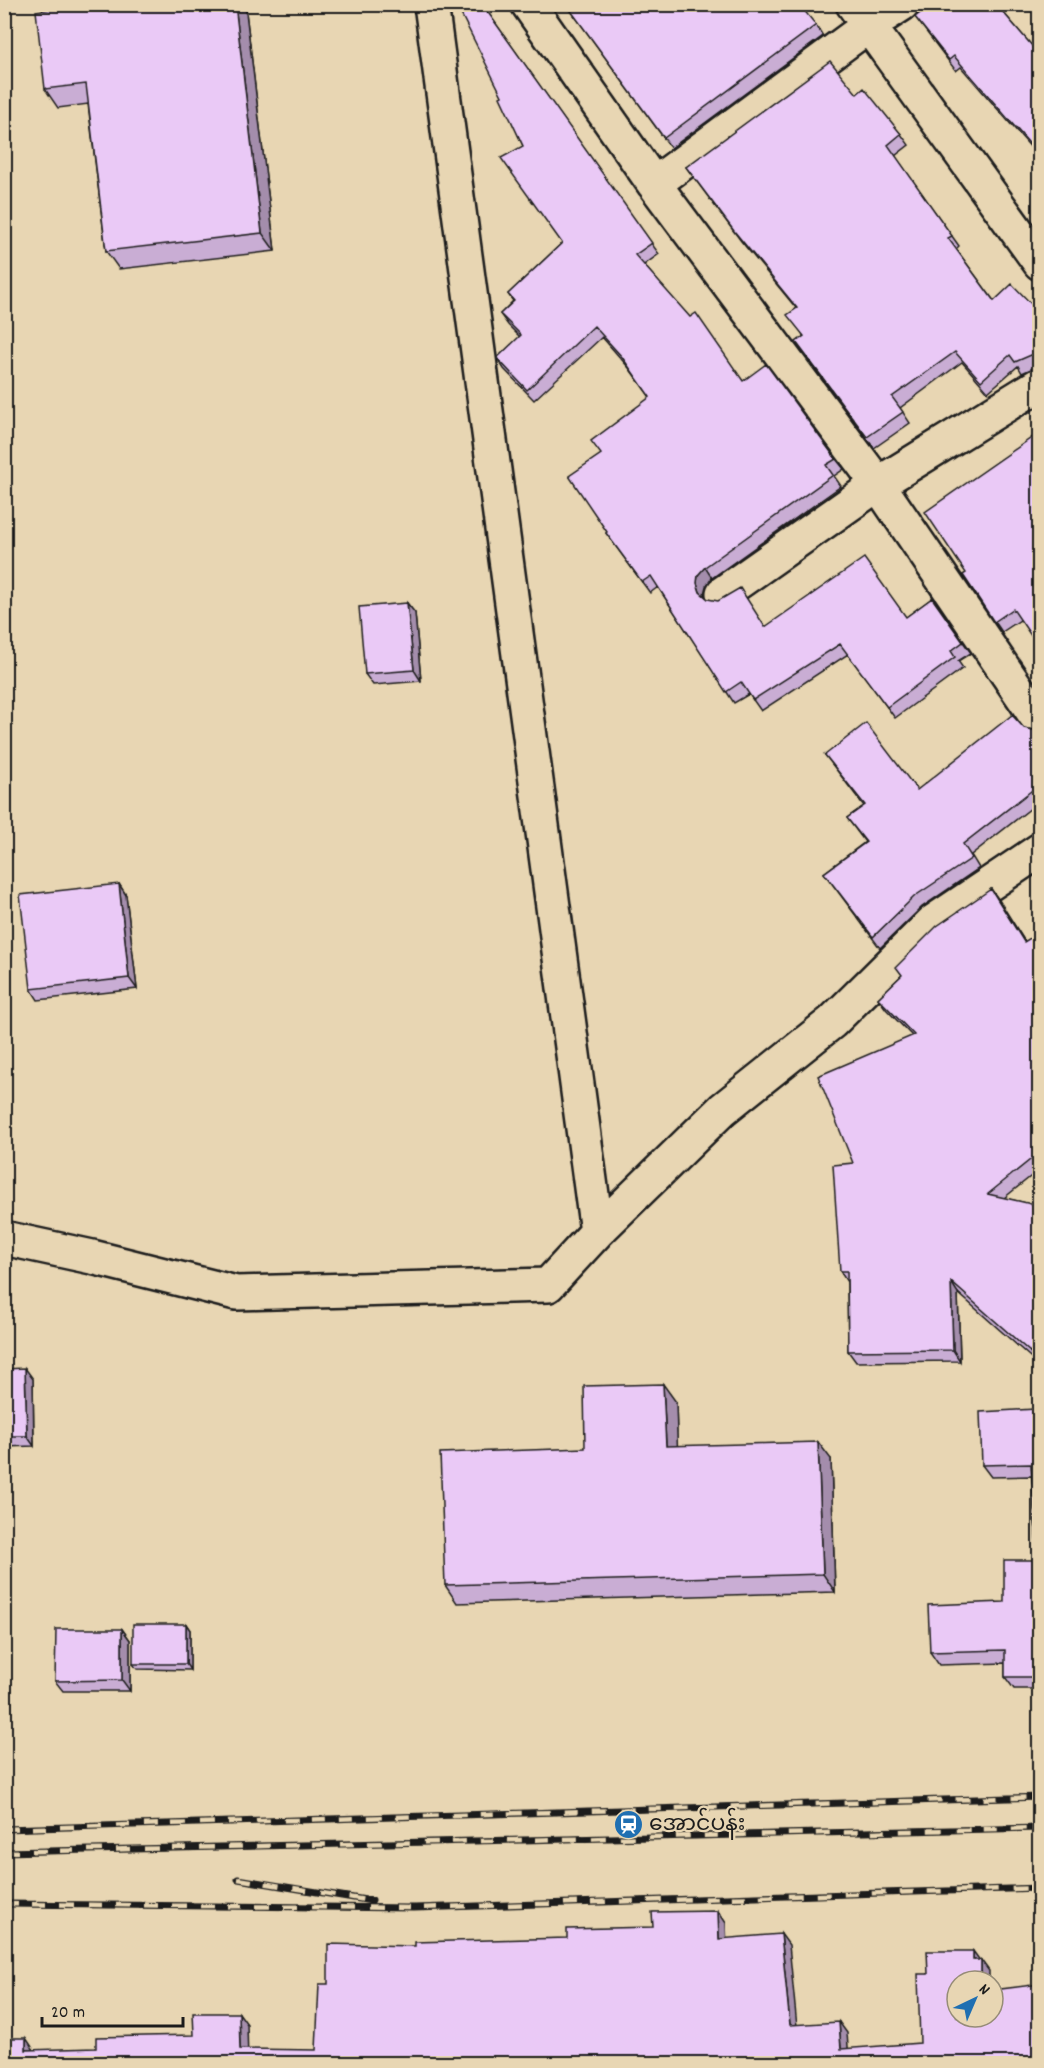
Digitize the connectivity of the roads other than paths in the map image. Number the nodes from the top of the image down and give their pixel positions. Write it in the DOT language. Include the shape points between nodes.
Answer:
graph roads {
  1 [pos="431,4"];
  2 [pos="528,4"];
  3 [pos="902,4"];
  4 [pos="861,15"];
  5 [pos="654,184"];
  6 [pos="1040,263"];
  7 [pos="1040,384"];
  8 [pos="878,484"];
  9 [pos="723,593"];
  10 [pos="1040,722"];
  11 [pos="1040,850"];
  12 [pos="597,1232"];
  13 [pos="4,1238"];
  1 -- 12 [label="street"];
  2 -- 5 [label="street"];
  3 -- 4 [label="street"];
  4 -- 5 [label="street"];
  4 -- 6 [label="street"];
  5 -- 8 [label="street"];
  7 -- 8 [label="street"];
  8 -- 9 [label="street"];
  8 -- 10 [label="street"];
  11 -- 12 [label="street" via="933,922 831,1022 723,1109"];
  12 -- 13 [label="street" via="548,1285 236,1293"];
}
